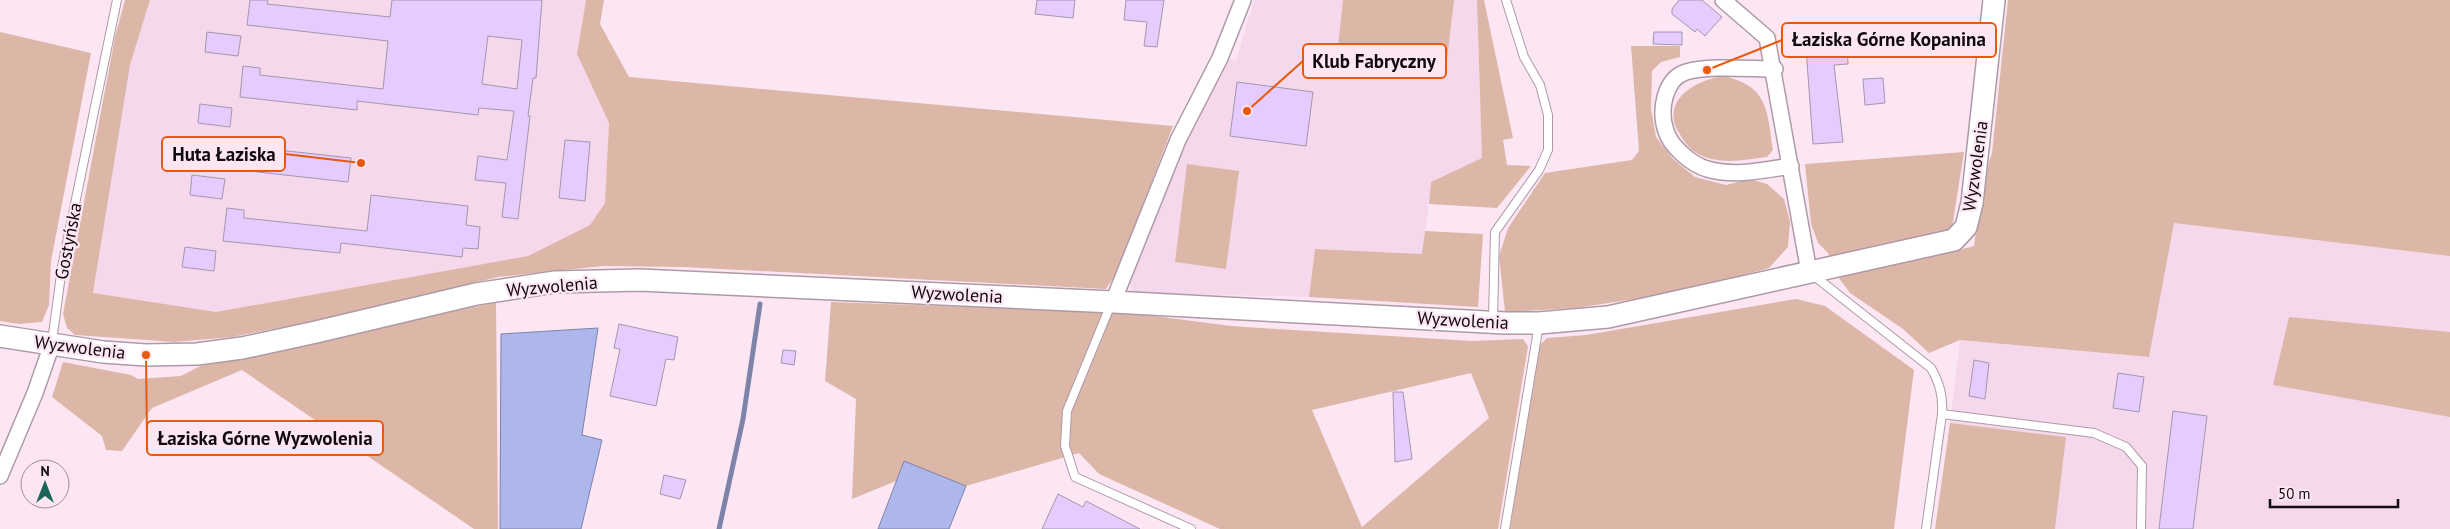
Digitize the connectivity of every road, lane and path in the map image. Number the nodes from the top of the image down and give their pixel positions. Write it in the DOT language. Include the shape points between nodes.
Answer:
graph roads {
  1 [pos="117,0"];
  2 [pos="1243,0"];
  3 [pos="1506,0"];
  4 [pos="1723,0"];
  5 [pos="1994,0"];
  6 [pos="1775,68"];
  7 [pos="1791,166"];
  8 [pos="1809,272"];
  9 [pos="1113,302"];
  10 [pos="1493,322"];
  11 [pos="1539,323"];
  12 [pos="0,336"];
  13 [pos="52,344"];
  14 [pos="1942,414"];
  15 [pos="0,476"];
  16 [pos="1191,529"];
  17 [pos="1505,529"];
  18 [pos="1926,529"];
  19 [pos="2141,529"];
  1 -- 13 [label="lane, Gostyńska" via="62,267"];
  2 -- 9 [label="street" via="1220,58 1178,140"];
  3 -- 10 [label="lane" via="1524,57 1540,85 1548,115 1548,150 1539,170 1495,232"];
  4 -- 6 [label="street" via="1768,38"];
  5 -- 8 [label="street, Wyzwolenia" via="1972,203 1966,227 1954,240"];
  6 -- 7 [label="street"];
  6 -- 7 [label="street" via="1686,72 1670,83 1664,103 1666,131 1682,155 1706,168 1731,173"];
  7 -- 8 [label="street"];
  8 -- 11 [label="street, Wyzwolenia" via="1608,318"];
  8 -- 14 [label="lane" via="1931,368 1943,398"];
  9 -- 10 [label="street, Wyzwolenia"];
  9 -- 13 [label="street, Wyzwolenia" via="640,280 555,282 476,294 242,348 197,354 146,355"];
  9 -- 16 [label="lane" via="1067,411 1065,446 1075,477"];
  10 -- 11 [label="street, Wyzwolenia"];
  11 -- 17 [label="lane"];
  12 -- 13 [label="street, Wyzwolenia"];
  13 -- 15 [label="street, Gostyńska" via="36,392"];
  14 -- 18 [label="lane"];
  14 -- 19 [label="lane" via="2094,433 2126,447 2142,466"];
}
